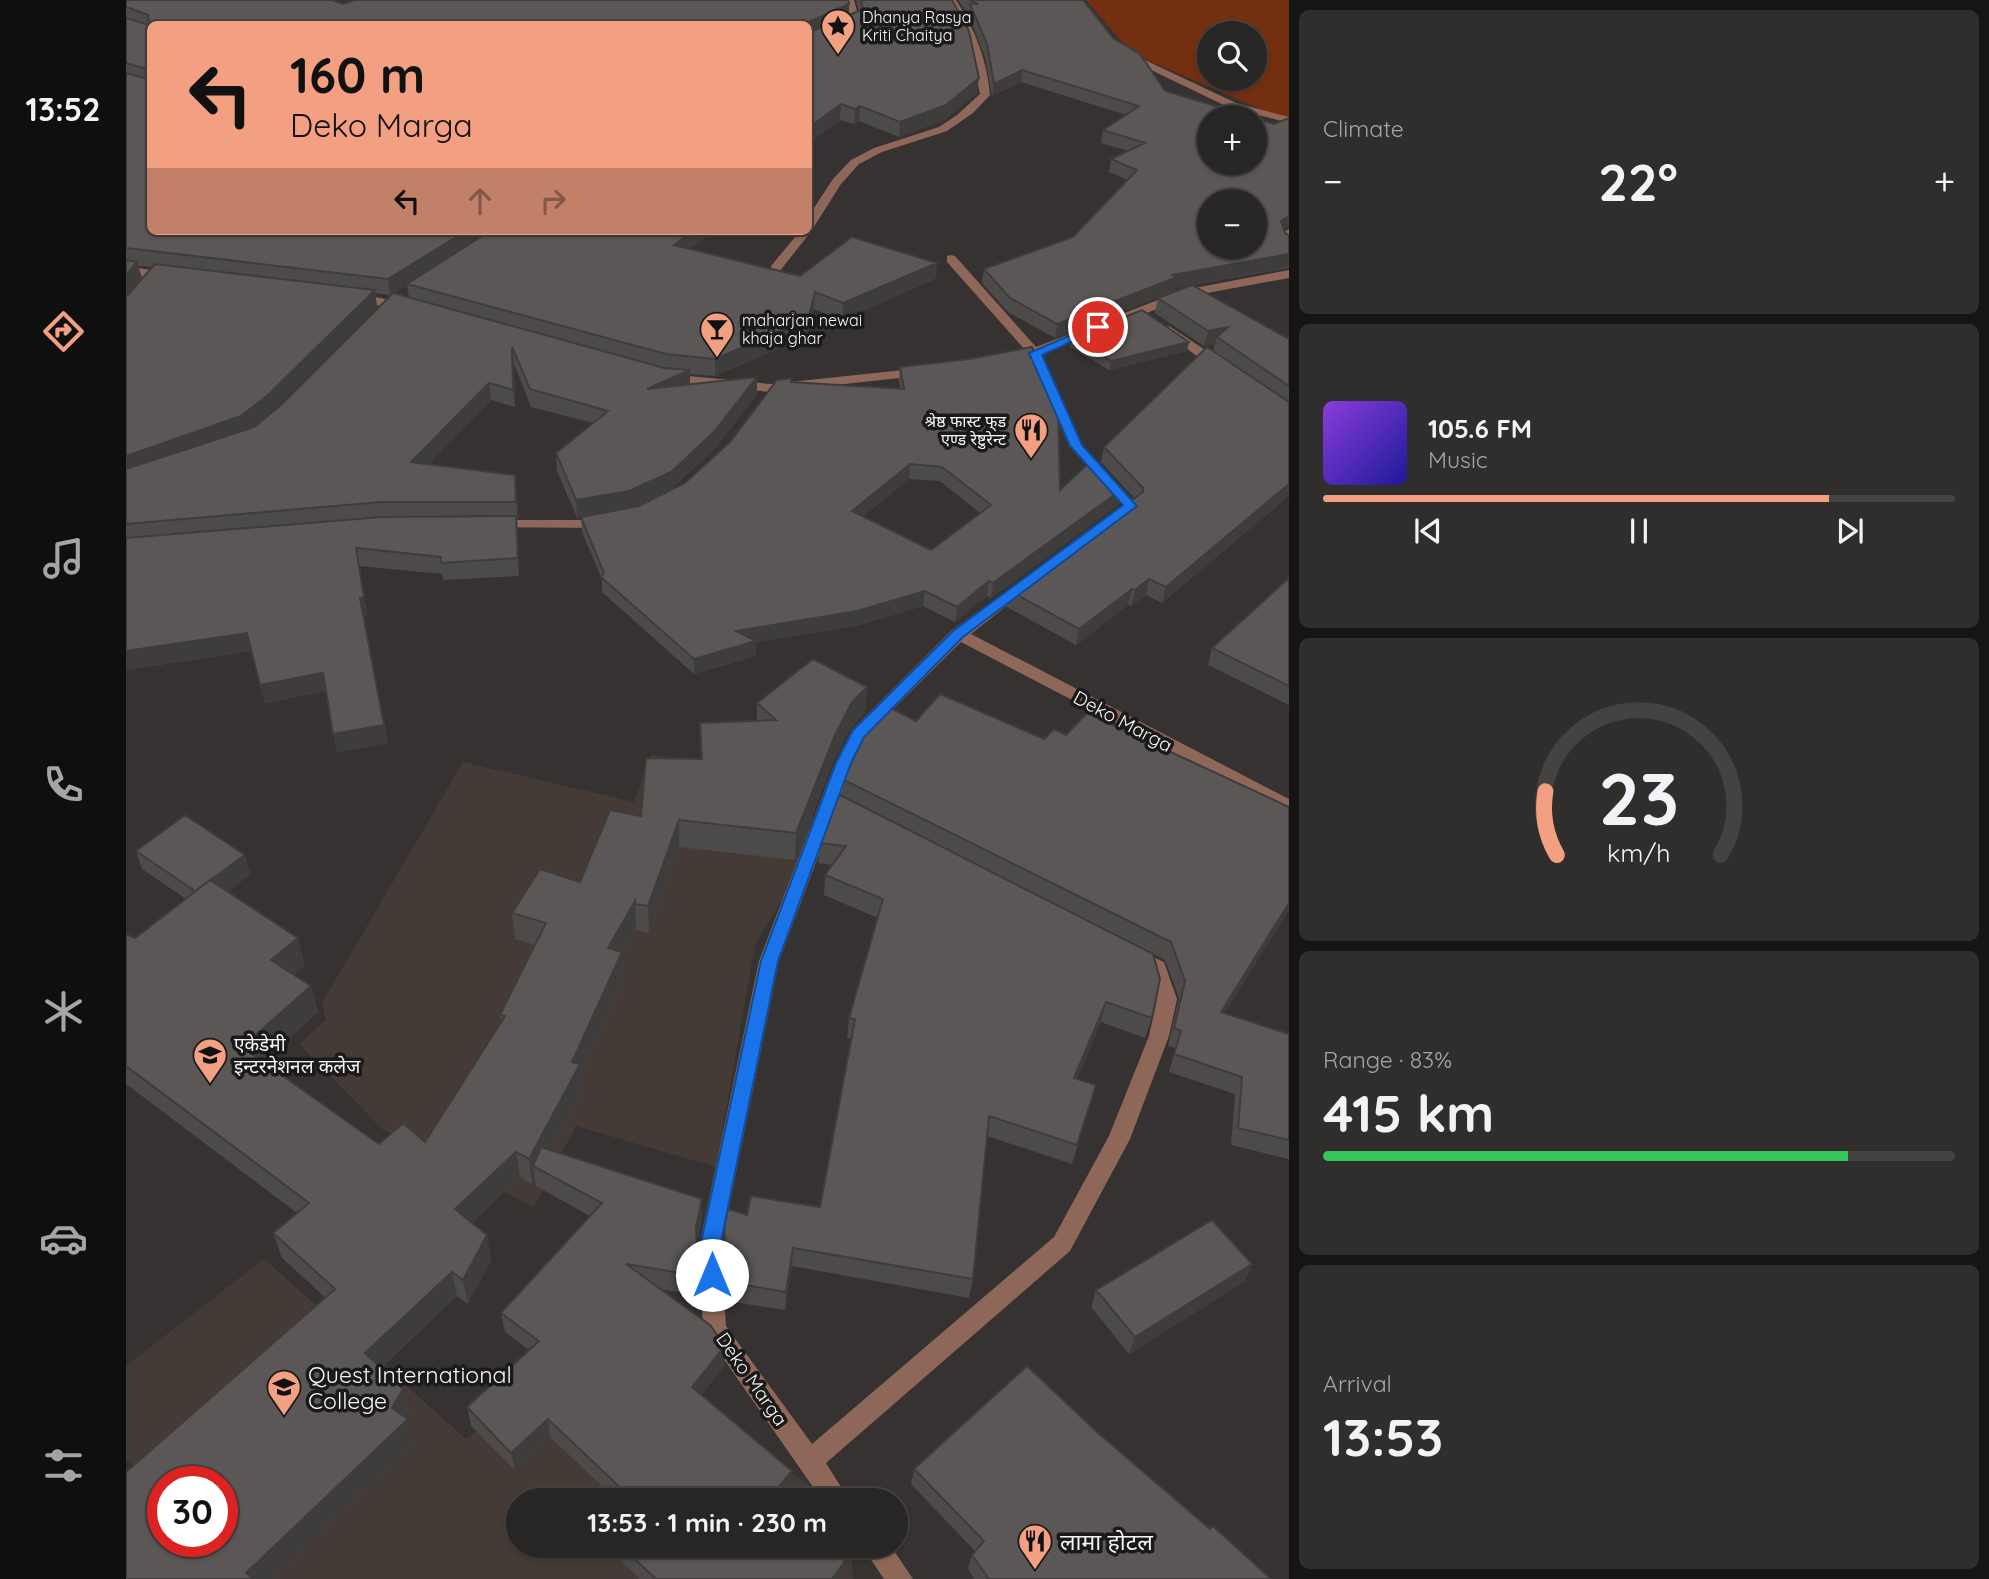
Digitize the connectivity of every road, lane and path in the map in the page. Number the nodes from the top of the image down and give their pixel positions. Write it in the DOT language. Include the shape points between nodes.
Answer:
graph roads {
  1 [pos="849,0"];
  2 [pos="951,0"];
  3 [pos="812,42"];
  4 [pos="1115,46"];
  5 [pos="1289,120"];
  6 [pos="812,222"];
  7 [pos="1289,233"];
  8 [pos="802,235"];
  9 [pos="1289,244"];
  10 [pos="951,259"];
  11 [pos="775,269"];
  12 [pos="126,270"];
  13 [pos="1289,274"];
  14 [pos="180,278"];
  15 [pos="337,295"];
  16 [pos="418,309"];
  17 [pos="1140,310"];
  18 [pos="1035,353"];
  19 [pos="1008,359"];
  20 [pos="941,370"];
  21 [pos="654,374"];
  22 [pos="1235,377"];
  23 [pos="771,388"];
  24 [pos="757,406"];
  25 [pos="617,521"];
  26 [pos="479,524"];
  27 [pos="1100,528"];
  28 [pos="1040,573"];
  29 [pos="958,634"];
  30 [pos="829,801"];
  31 [pos="1289,807"];
  32 [pos="853,814"];
  33 [pos="1121,949"];
  34 [pos="810,1461"];
  35 [pos="829,1488"];
  36 [pos="884,1558"];
  37 [pos="900,1579"];
  1 -- 3 [label="street" via="857,20"];
  2 -- 6 [label="street" via="984,74 985,95 951,125 894,144 849,167"];
  4 -- 5 [label="street" via="1232,105"];
  7 -- 9 [label="street"];
  8 -- 11 [label="street"];
  10 -- 18 [label="street"];
  12 -- 14 [label="street" via="150,279"];
  13 -- 17 [label="street" via="1188,293"];
  15 -- 16 [label="street"];
  17 -- 18 [label="street"];
  17 -- 22 [label="street"];
  18 -- 19 [label="street"];
  18 -- 27 [label="street" via="1076,446 1130,506"];
  20 -- 23 [label="street"];
  21 -- 23 [label="street"];
  23 -- 24 [label="street"];
  25 -- 26 [label="street" via="567,526"];
  28 -- 29 [label="street, Deko Marga"];
  29 -- 30 [label="street, Deko Marga" via="858,734"];
  29 -- 31 [label="street, Deko Marga"];
  30 -- 32 [label="street"];
  30 -- 34 [label="street, Deko Marga" via="769,961 710,1247 715,1329"];
  33 -- 34 [label="street" via="1157,967 1167,999 1165,1011 1160,1036 1119,1139 1062,1244"];
  34 -- 35 [label="street, Deko Marga"];
  36 -- 37 [label="street"];
}
